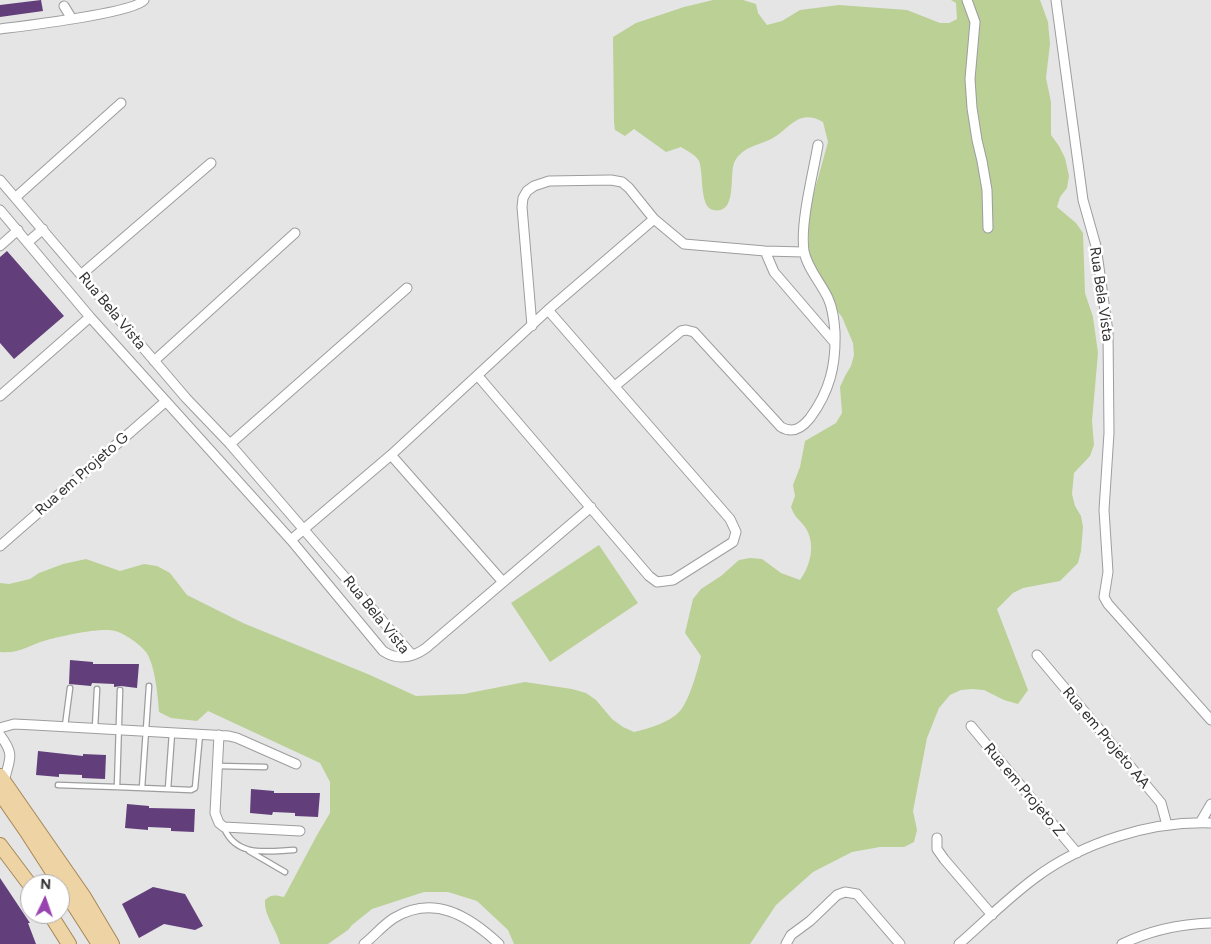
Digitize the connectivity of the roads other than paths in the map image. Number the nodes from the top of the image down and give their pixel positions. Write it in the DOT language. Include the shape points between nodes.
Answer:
graph roads {
  1 [pos="144,0"];
  2 [pos="967,0"];
  3 [pos="1056,0"];
  4 [pos="61,3"];
  5 [pos="72,19"];
  6 [pos="0,29"];
  7 [pos="121,103"];
  8 [pos="818,145"];
  9 [pos="211,163"];
  10 [pos="0,180"];
  11 [pos="16,197"];
  12 [pos="0,210"];
  13 [pos="654,219"];
  14 [pos="988,228"];
  15 [pos="43,229"];
  16 [pos="18,230"];
  17 [pos="295,232"];
  18 [pos="28,242"];
  19 [pos="0,246"];
  20 [pos="765,251"];
  21 [pos="804,252"];
  22 [pos="82,274"];
  23 [pos="407,288"];
  24 [pos="548,310"];
  25 [pos="90,317"];
  26 [pos="532,326"];
  27 [pos="835,343"];
  28 [pos="154,361"];
  29 [pos="478,376"];
  30 [pos="615,386"];
  31 [pos="0,396"];
  32 [pos="186,398"];
  33 [pos="165,402"];
  34 [pos="173,410"];
  35 [pos="230,444"];
  36 [pos="391,455"];
  37 [pos="591,507"];
  38 [pos="304,529"];
  39 [pos="291,540"];
  40 [pos="0,546"];
  41 [pos="504,582"];
  42 [pos="412,655"];
  43 [pos="1037,655"];
  44 [pos="149,686"];
  45 [pos="70,688"];
  46 [pos="97,689"];
  47 [pos="120,690"];
  48 [pos="1211,720"];
  49 [pos="65,726"];
  50 [pos="971,726"];
  51 [pos="0,728"];
  52 [pos="94,728"];
  53 [pos="119,730"];
  54 [pos="146,730"];
  55 [pos="172,732"];
  56 [pos="200,734"];
  57 [pos="219,735"];
  58 [pos="0,736"];
  59 [pos="296,764"];
  60 [pos="218,766"];
  61 [pos="265,767"];
  62 [pos="1,783"];
  63 [pos="58,785"];
  64 [pos="117,787"];
  65 [pos="142,788"];
  66 [pos="168,789"];
  67 [pos="1211,804"];
  68 [pos="1200,823"];
  69 [pos="1211,823"];
  70 [pos="1167,825"];
  71 [pos="224,826"];
  72 [pos="300,830"];
  73 [pos="937,838"];
  74 [pos="0,845"];
  75 [pos="294,850"];
  76 [pos="247,851"];
  77 [pos="1077,853"];
  78 [pos="285,872"];
  79 [pos="22,874"];
  80 [pos="992,915"];
  81 [pos="1211,923"];
  82 [pos="56,924"];
  83 [pos="69,944"];
  84 [pos="99,944"];
  85 [pos="112,944"];
  86 [pos="364,944"];
  87 [pos="499,944"];
  88 [pos="786,944"];
  89 [pos="900,944"];
  90 [pos="959,944"];
  91 [pos="1122,944"];
  1 -- 5 [label="street" via="139,5"];
  2 -- 14 [label="street" via="975,22 970,79 987,190"];
  3 -- 48 [label="street, Rua Bela Vista" via="1083,200 1096,246 1108,332 1109,433 1104,510 1108,572 1104,597"];
  4 -- 5 [label="street"];
  5 -- 6 [label="street"];
  7 -- 11 [label="street"];
  8 -- 21 [label="street"];
  9 -- 22 [label="street"];
  10 -- 11 [label="street, Rua Bela Vista"];
  11 -- 15 [label="street, Rua Bela Vista"];
  12 -- 16 [label="street, Rua Bela Vista"];
  13 -- 20 [label="street" via="684,244"];
  13 -- 24 [label="street"];
  13 -- 26 [label="street" via="622,182 549,181 527,191 522,198 522,207"];
  15 -- 18 [label="street"];
  15 -- 22 [label="street, Rua Bela Vista"];
  16 -- 18 [label="street, Rua Bela Vista"];
  16 -- 19 [label="street"];
  17 -- 28 [label="street"];
  18 -- 25 [label="street, Rua Bela Vista"];
  20 -- 21 [label="street"];
  20 -- 27 [label="street" via="774,272"];
  21 -- 27 [label="street" via="832,308"];
  22 -- 28 [label="street, Rua Bela Vista"];
  23 -- 35 [label="street"];
  24 -- 26 [label="street"];
  24 -- 30 [label="street"];
  25 -- 31 [label="street"];
  25 -- 33 [label="street, Rua Bela Vista"];
  26 -- 29 [label="street"];
  27 -- 30 [label="street" via="834,364 826,393 809,419 793,430 781,427 690,330 681,331"];
  28 -- 32 [label="street, Rua Bela Vista"];
  29 -- 36 [label="street"];
  29 -- 37 [label="street"];
  30 -- 37 [label="street" via="730,519 735,537 733,542 673,580 657,582"];
  32 -- 34 [label="street"];
  32 -- 35 [label="street, Rua Bela Vista"];
  33 -- 34 [label="street, Rua Bela Vista"];
  33 -- 40 [label="street, Rua em Projeto G"];
  34 -- 39 [label="street, Rua Bela Vista"];
  35 -- 38 [label="street, Rua Bela Vista"];
  36 -- 38 [label="street"];
  36 -- 41 [label="street"];
  37 -- 41 [label="street"];
  38 -- 39 [label="street"];
  38 -- 42 [label="street, Rua Bela Vista"];
  39 -- 42 [label="street, Rua Bela Vista" via="383,651 398,658"];
  41 -- 42 [label="street" via="426,648"];
  43 -- 70 [label="street, Rua em Projeto AA" via="1161,803"];
  44 -- 54 [label="lane"];
  45 -- 49 [label="lane"];
  46 -- 52 [label="lane"];
  47 -- 53 [label="lane"];
  49 -- 51 [label="street" via="14,724"];
  49 -- 52 [label="street"];
  50 -- 77 [label="street, Rua em Projeto Z"];
  52 -- 53 [label="street"];
  53 -- 54 [label="street"];
  53 -- 64 [label="lane"];
  54 -- 55 [label="street"];
  54 -- 65 [label="lane"];
  55 -- 56 [label="street"];
  55 -- 66 [label="lane"];
  56 -- 57 [label="street"];
  56 -- 66 [label="lane" via="195,788"];
  57 -- 59 [label="street" via="237,738"];
  57 -- 60 [label="street"];
  58 -- 62 [label="street" via="10,751 10,761"];
  60 -- 61 [label="lane"];
  60 -- 71 [label="street" via="215,814"];
  62 -- 84 [label="main road"];
  62 -- 85 [label="main road" via="84,897"];
  63 -- 64 [label="lane"];
  64 -- 65 [label="lane"];
  65 -- 66 [label="lane"];
  67 -- 68 [label="street"];
  68 -- 69 [label="street"];
  68 -- 70 [label="street"];
  70 -- 77 [label="street" via="1114,838"];
  71 -- 72 [label="street"];
  71 -- 76 [label="lane" via="228,838"];
  73 -- 80 [label="street" via="938,849 944,859"];
  74 -- 79 [label="main road"];
  75 -- 76 [label="lane"];
  76 -- 78 [label="lane"];
  77 -- 80 [label="street" via="1034,879"];
  80 -- 90 [label="street"];
  81 -- 91 [label="street" via="1164,928"];
  82 -- 83 [label="main road"];
  86 -- 87 [label="street" via="402,914 433,908 460,914"];
  88 -- 89 [label="street" via="791,935 844,892 857,894"];
}
